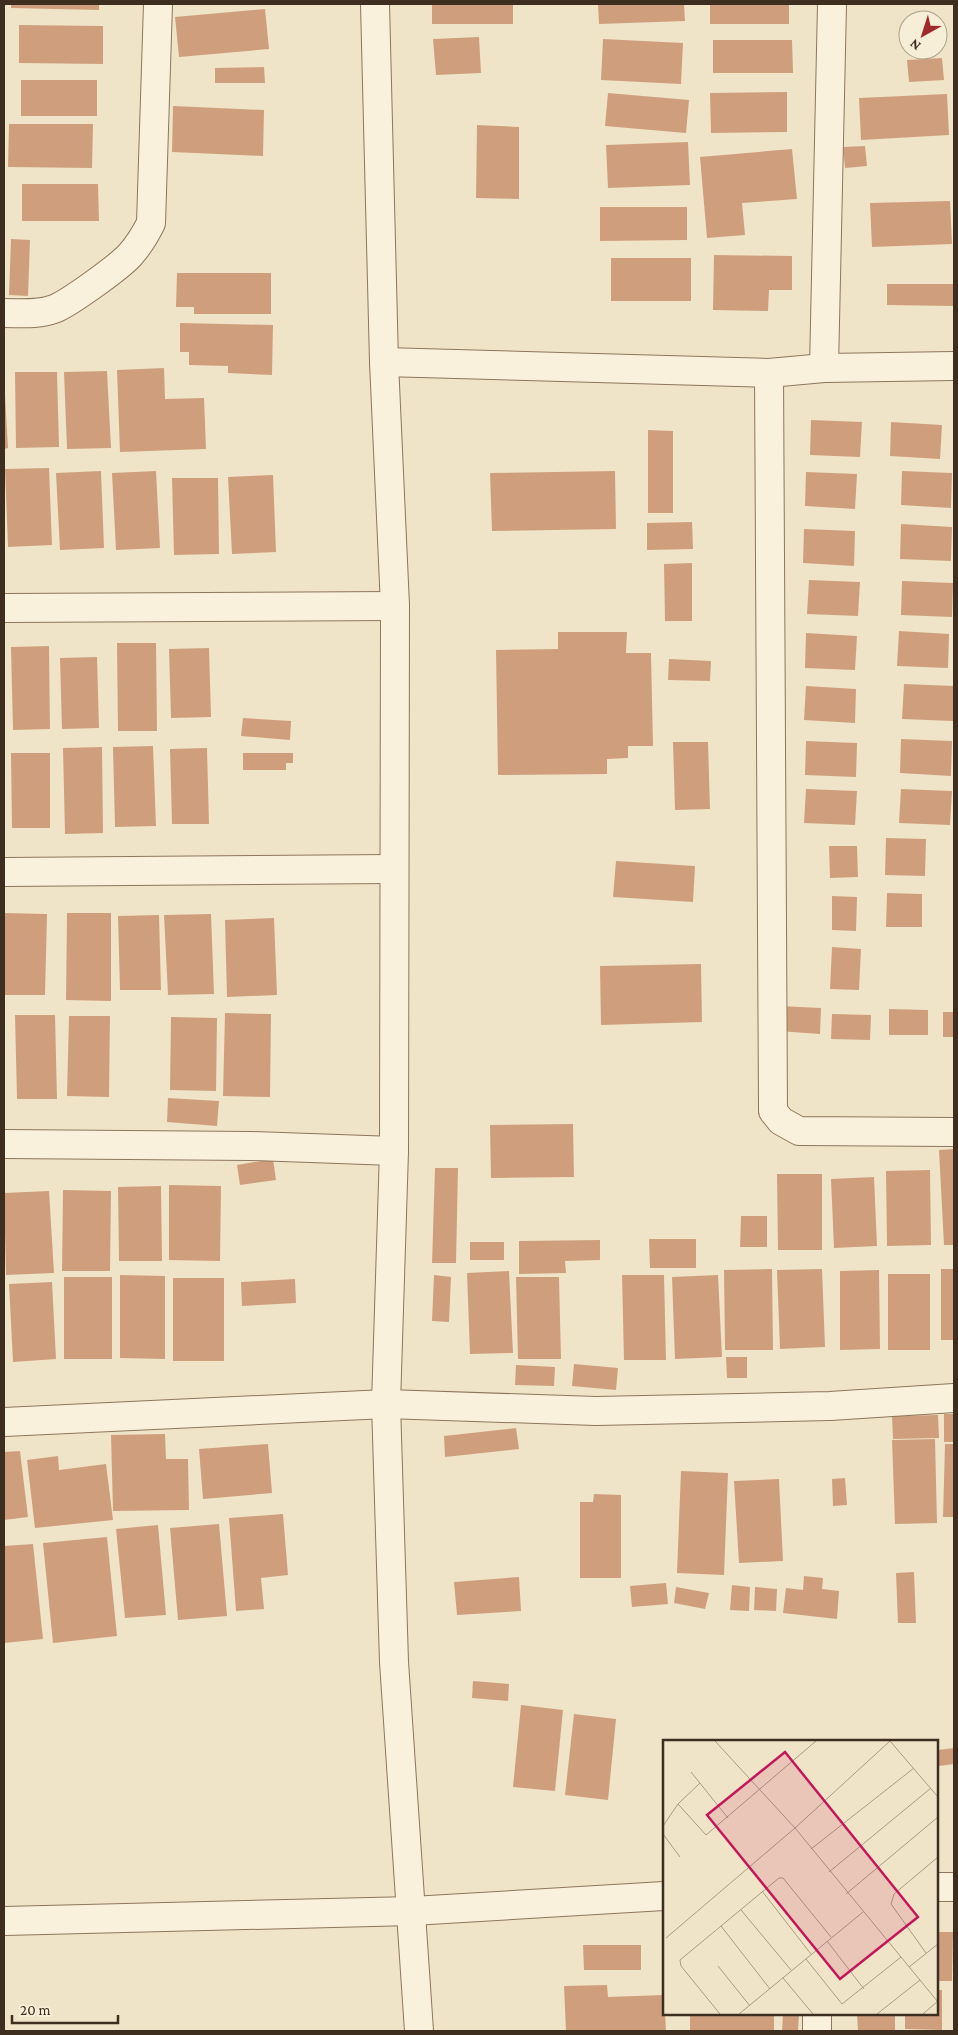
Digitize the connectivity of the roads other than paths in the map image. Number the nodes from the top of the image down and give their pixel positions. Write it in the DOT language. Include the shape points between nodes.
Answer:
graph roads {
  1 [pos="158,4"];
  2 [pos="375,4"];
  3 [pos="832,4"];
  4 [pos="4,314"];
  5 [pos="384,362"];
  6 [pos="954,366"];
  7 [pos="824,368"];
  8 [pos="769,373"];
  9 [pos="396,606"];
  10 [pos="4,608"];
  11 [pos="394,869"];
  12 [pos="4,872"];
  13 [pos="954,1132"];
  14 [pos="4,1144"];
  15 [pos="394,1151"];
  16 [pos="954,1398"];
  17 [pos="386,1404"];
  18 [pos="4,1422"];
  19 [pos="938,1887"];
  20 [pos="954,1887"];
  21 [pos="663,1896"];
  22 [pos="412,1911"];
  23 [pos="4,1921"];
  24 [pos="817,2015"];
  25 [pos="419,2031"];
  26 [pos="817,2031"];
  1 -- 4 [label="street" via="151,223 128,257 73,299 40,313"];
  2 -- 5 [label="street"];
  3 -- 7 [label="street"];
  5 -- 8 [label="street"];
  5 -- 9 [label="street"];
  6 -- 7 [label="street"];
  7 -- 8 [label="street"];
  8 -- 13 [label="street" via="773,1112 781,1121 799,1130"];
  9 -- 10 [label="street"];
  9 -- 11 [label="street"];
  11 -- 12 [label="street"];
  11 -- 15 [label="street"];
  14 -- 15 [label="street"];
  15 -- 17 [label="street"];
  16 -- 17 [label="street" via="830,1406 596,1411"];
  17 -- 18 [label="street"];
  17 -- 22 [label="street" via="394,1662"];
  19 -- 20 [label="street"];
  21 -- 22 [label="street"];
  22 -- 23 [label="street"];
  22 -- 25 [label="street"];
  24 -- 26 [label="street"];
}
